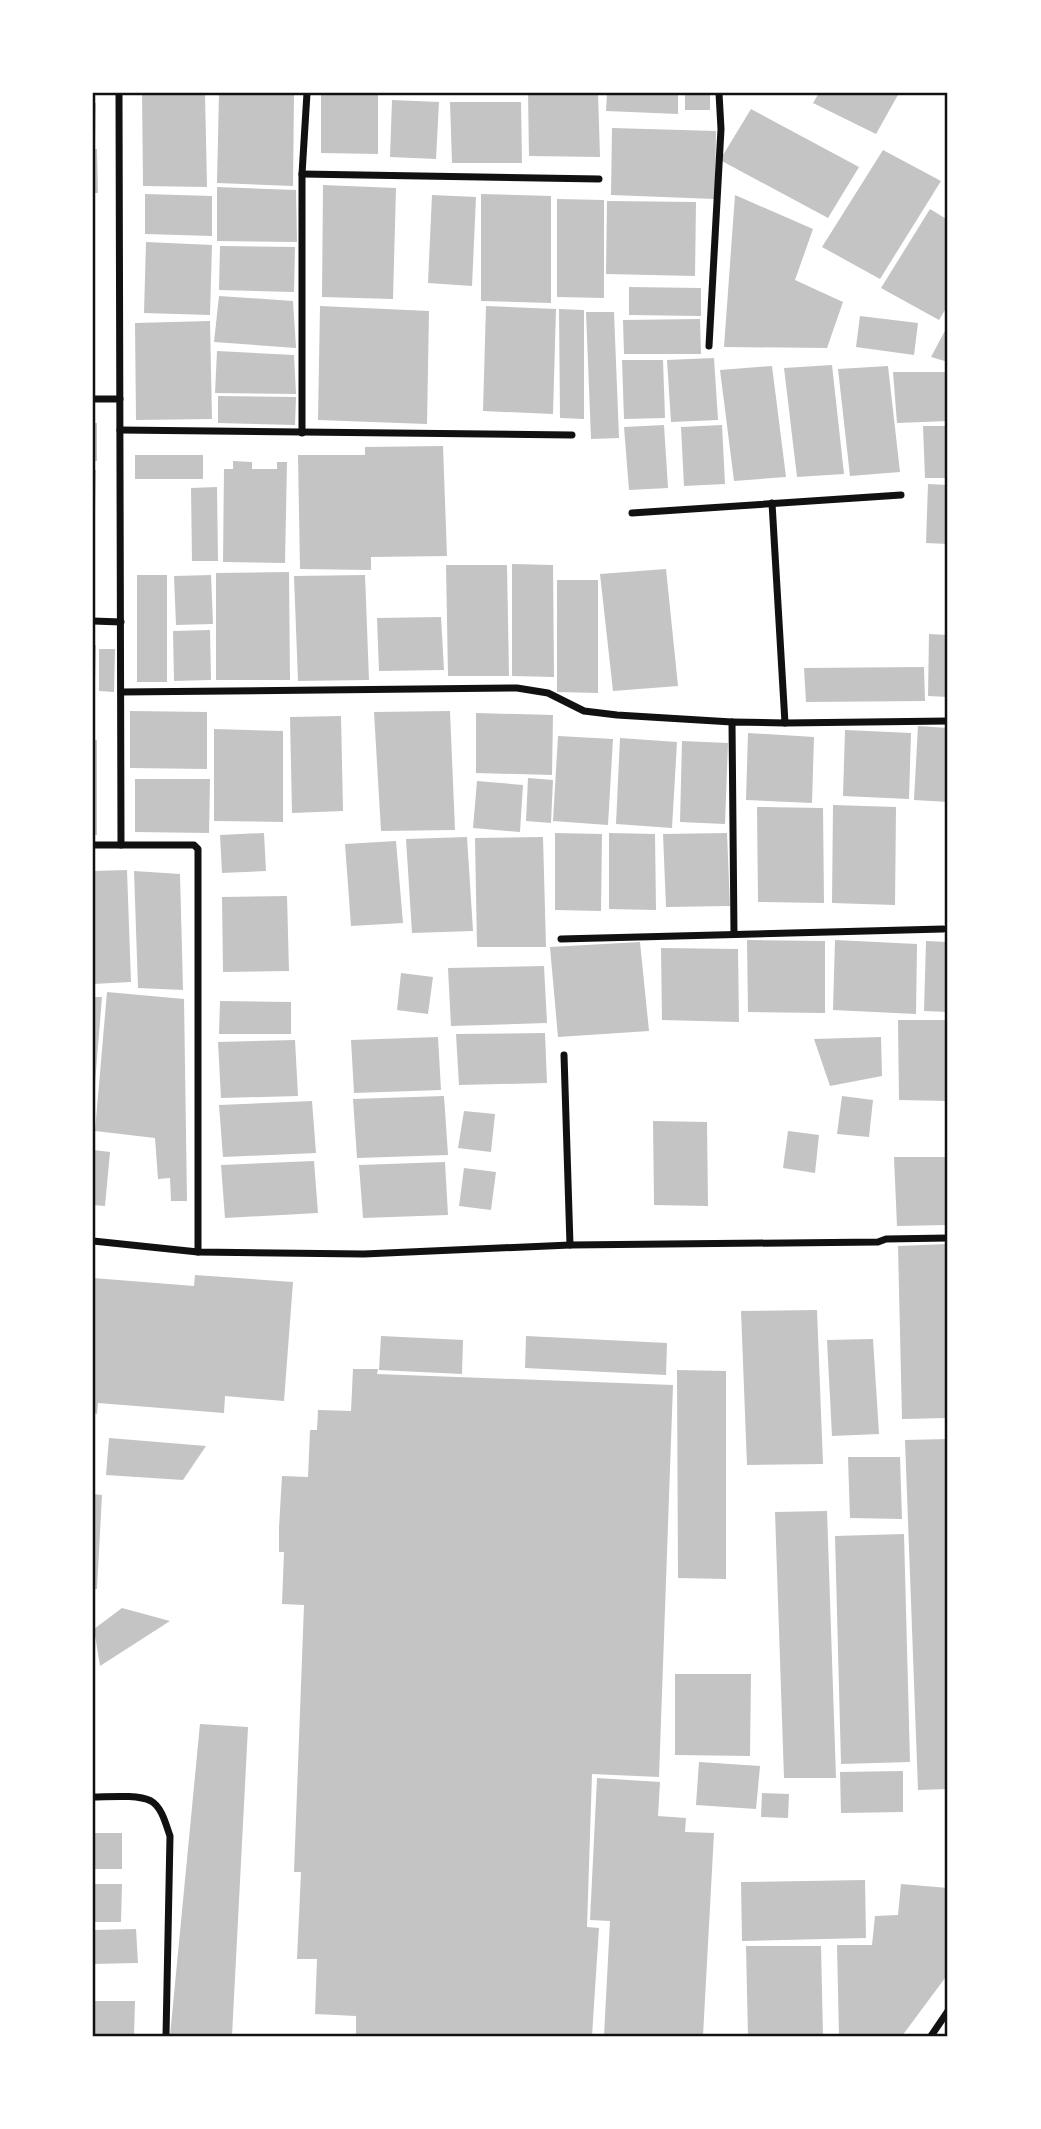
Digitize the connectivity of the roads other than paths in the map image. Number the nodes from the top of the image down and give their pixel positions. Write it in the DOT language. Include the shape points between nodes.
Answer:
graph roads {
  1 [pos="119,93"];
  2 [pos="307,93"];
  3 [pos="719,93"];
  4 [pos="302,174"];
  5 [pos="599,178"];
  6 [pos="709,346"];
  7 [pos="93,399"];
  8 [pos="120,399"];
  9 [pos="120,430"];
  10 [pos="302,433"];
  11 [pos="572,435"];
  12 [pos="901,495"];
  13 [pos="772,503"];
  14 [pos="632,513"];
  15 [pos="93,621"];
  16 [pos="121,622"];
  17 [pos="121,692"];
  18 [pos="948,721"];
  19 [pos="732,722"];
  20 [pos="785,723"];
  21 [pos="93,845"];
  22 [pos="121,845"];
  23 [pos="943,929"];
  24 [pos="734,934"];
  25 [pos="561,939"];
  26 [pos="564,1055"];
  27 [pos="948,1238"];
  28 [pos="93,1241"];
  29 [pos="570,1245"];
  30 [pos="198,1252"];
  31 [pos="93,1797"];
  32 [pos="948,2011"];
  33 [pos="166,2036"];
  34 [pos="931,2036"];
  1 -- 8 [label="street"];
  2 -- 4 [label="street"];
  3 -- 6 [label="street"];
  4 -- 5 [label="street"];
  4 -- 10 [label="street"];
  7 -- 8 [label="street"];
  8 -- 9 [label="street"];
  9 -- 10 [label="street"];
  9 -- 16 [label="street"];
  10 -- 11 [label="street"];
  12 -- 13 [label="street"];
  13 -- 14 [label="street"];
  13 -- 20 [label="street"];
  15 -- 16 [label="street"];
  16 -- 17 [label="street"];
  17 -- 19 [label="street" via="517,688 548,693 584,711"];
  17 -- 22 [label="street"];
  18 -- 20 [label="street"];
  19 -- 20 [label="street"];
  19 -- 24 [label="street"];
  21 -- 22 [label="street"];
  22 -- 30 [label="street" via="194,845 198,849"];
  23 -- 24 [label="street"];
  24 -- 25 [label="street"];
  26 -- 29 [label="street"];
  27 -- 29 [label="street"];
  28 -- 30 [label="street"];
  29 -- 30 [label="street" via="364,1254"];
  31 -- 33 [label="street" via="152,1801 170,1836"];
  32 -- 34 [label="street"];
}
